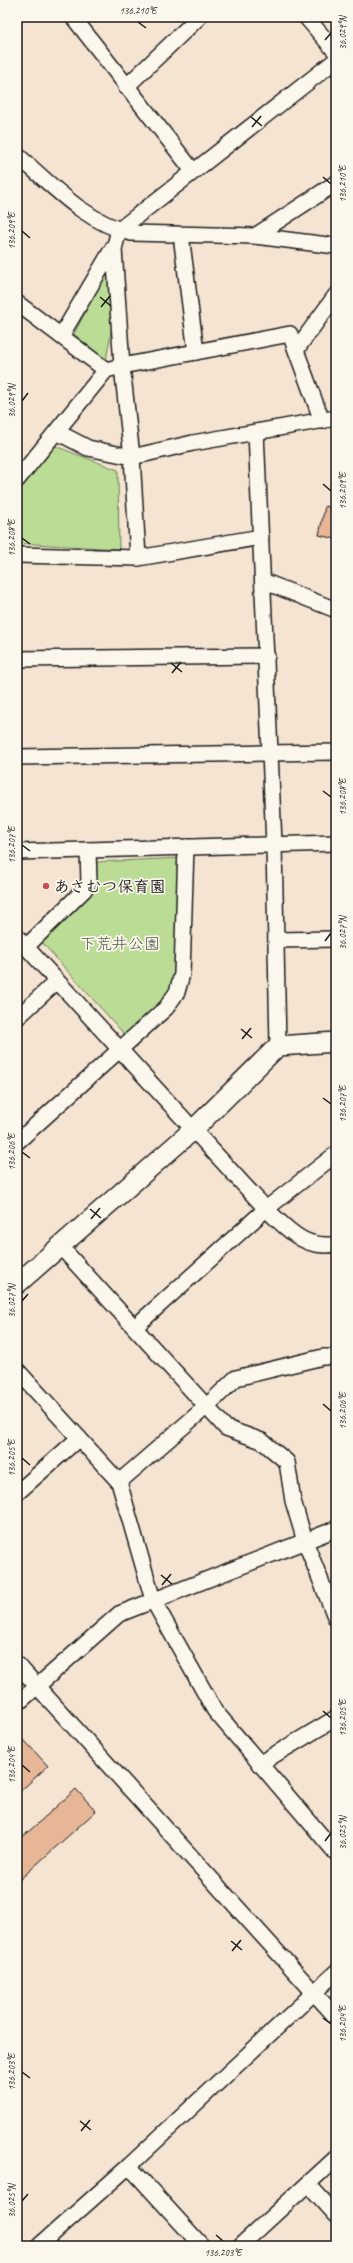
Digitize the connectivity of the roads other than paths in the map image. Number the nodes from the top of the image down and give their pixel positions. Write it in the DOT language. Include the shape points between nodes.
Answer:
graph roads {
  1 [pos="73,17"];
  2 [pos="199,17"];
  3 [pos="306,17"];
  4 [pos="336,52"];
  5 [pos="336,60"];
  6 [pos="126,87"];
  7 [pos="17,155"];
  8 [pos="193,171"];
  9 [pos="336,183"];
  10 [pos="181,235"];
  11 [pos="255,236"];
  12 [pos="117,238"];
  13 [pos="336,246"];
  14 [pos="336,295"];
  15 [pos="17,303"];
  16 [pos="62,336"];
  17 [pos="296,350"];
  18 [pos="196,352"];
  19 [pos="122,366"];
  20 [pos="106,370"];
  21 [pos="329,419"];
  22 [pos="57,432"];
  23 [pos="256,432"];
  24 [pos="132,457"];
  25 [pos="17,480"];
  26 [pos="261,537"];
  27 [pos="17,555"];
  28 [pos="138,558"];
  29 [pos="263,581"];
  30 [pos="336,610"];
  31 [pos="267,656"];
  32 [pos="17,659"];
  33 [pos="336,752"];
  34 [pos="271,753"];
  35 [pos="17,757"];
  36 [pos="336,843"];
  37 [pos="274,844"];
  38 [pos="186,847"];
  39 [pos="88,850"];
  40 [pos="17,852"];
  41 [pos="336,939"];
  42 [pos="276,940"];
  43 [pos="21,942"];
  44 [pos="57,981"];
  45 [pos="17,1018"];
  46 [pos="336,1042"];
  47 [pos="278,1046"];
  48 [pos="120,1050"];
  49 [pos="193,1130"];
  50 [pos="17,1142"];
  51 [pos="336,1154"];
  52 [pos="266,1209"];
  53 [pos="336,1244"];
  54 [pos="60,1246"];
  55 [pos="17,1284"];
  56 [pos="135,1327"];
  57 [pos="336,1357"];
  58 [pos="17,1370"];
  59 [pos="207,1406"];
  60 [pos="79,1438"];
  61 [pos="119,1482"];
  62 [pos="17,1493"];
  63 [pos="336,1529"];
  64 [pos="305,1541"];
  65 [pos="152,1600"];
  66 [pos="336,1620"];
  67 [pos="17,1664"];
  68 [pos="37,1686"];
  69 [pos="17,1704"];
  70 [pos="336,1718"];
  71 [pos="259,1764"];
  72 [pos="336,1853"];
  73 [pos="336,1972"];
  74 [pos="313,1992"];
  75 [pos="336,2017"];
  76 [pos="336,2158"];
  77 [pos="129,2166"];
  78 [pos="308,2184"];
  79 [pos="336,2215"];
  80 [pos="39,2246"];
  81 [pos="202,2246"];
  82 [pos="240,2246"];
  1 -- 6 [label="street"];
  2 -- 6 [label="street"];
  3 -- 4 [label="street"];
  5 -- 8 [label="street"];
  6 -- 8 [label="street"];
  7 -- 12 [label="street" via="86,215"];
  8 -- 12 [label="street"];
  9 -- 11 [label="street"];
  10 -- 11 [label="street"];
  10 -- 12 [label="street" via="131,233"];
  10 -- 18 [label="street"];
  11 -- 13 [label="street"];
  12 -- 16 [label="street"];
  12 -- 19 [label="street"];
  14 -- 17 [label="street"];
  15 -- 16 [label="street"];
  16 -- 20 [label="street"];
  17 -- 18 [label="street" via="290,334"];
  17 -- 21 [label="street"];
  18 -- 19 [label="street"];
  19 -- 20 [label="street"];
  19 -- 24 [label="street"];
  20 -- 22 [label="street"];
  21 -- 23 [label="street"];
  22 -- 24 [label="street" via="88,448"];
  22 -- 25 [label="street"];
  23 -- 24 [label="street"];
  23 -- 26 [label="street"];
  24 -- 28 [label="street"];
  26 -- 28 [label="street"];
  26 -- 29 [label="street"];
  27 -- 28 [label="street"];
  29 -- 30 [label="street"];
  29 -- 31 [label="street"];
  31 -- 32 [label="street"];
  31 -- 34 [label="street"];
  33 -- 34 [label="street"];
  34 -- 35 [label="street"];
  34 -- 37 [label="street"];
  36 -- 37 [label="street"];
  37 -- 38 [label="street"];
  37 -- 42 [label="street"];
  38 -- 39 [label="street"];
  38 -- 48 [label="street" via="182,974 177,992 166,1008"];
  39 -- 40 [label="street"];
  39 -- 43 [label="street" via="89,882 84,890"];
  41 -- 42 [label="street"];
  42 -- 47 [label="street"];
  43 -- 44 [label="street"];
  44 -- 45 [label="street"];
  44 -- 48 [label="street"];
  46 -- 47 [label="street"];
  47 -- 49 [label="street"];
  48 -- 49 [label="street"];
  48 -- 50 [label="street"];
  49 -- 52 [label="street"];
  49 -- 54 [label="street"];
  51 -- 52 [label="street"];
  52 -- 53 [label="street" via="308,1244"];
  52 -- 56 [label="street"];
  54 -- 55 [label="street"];
  54 -- 56 [label="street"];
  56 -- 59 [label="street"];
  57 -- 59 [label="street" via="323,1357 236,1378"];
  58 -- 60 [label="street"];
  59 -- 61 [label="street"];
  59 -- 64 [label="street" via="226,1428 262,1441 287,1462 293,1501"];
  60 -- 61 [label="street"];
  60 -- 62 [label="street"];
  61 -- 65 [label="street"];
  63 -- 64 [label="street"];
  64 -- 65 [label="street"];
  64 -- 66 [label="street"];
  65 -- 68 [label="street" via="119,1614"];
  65 -- 71 [label="street" via="215,1711"];
  67 -- 68 [label="street"];
  68 -- 69 [label="street"];
  68 -- 74 [label="street"];
  70 -- 71 [label="street"];
  71 -- 72 [label="street"];
  73 -- 74 [label="street"];
  74 -- 75 [label="street"];
  74 -- 77 [label="street"];
  76 -- 78 [label="street"];
  77 -- 80 [label="street"];
  77 -- 81 [label="street"];
  78 -- 79 [label="street"];
  78 -- 82 [label="street"];
}
